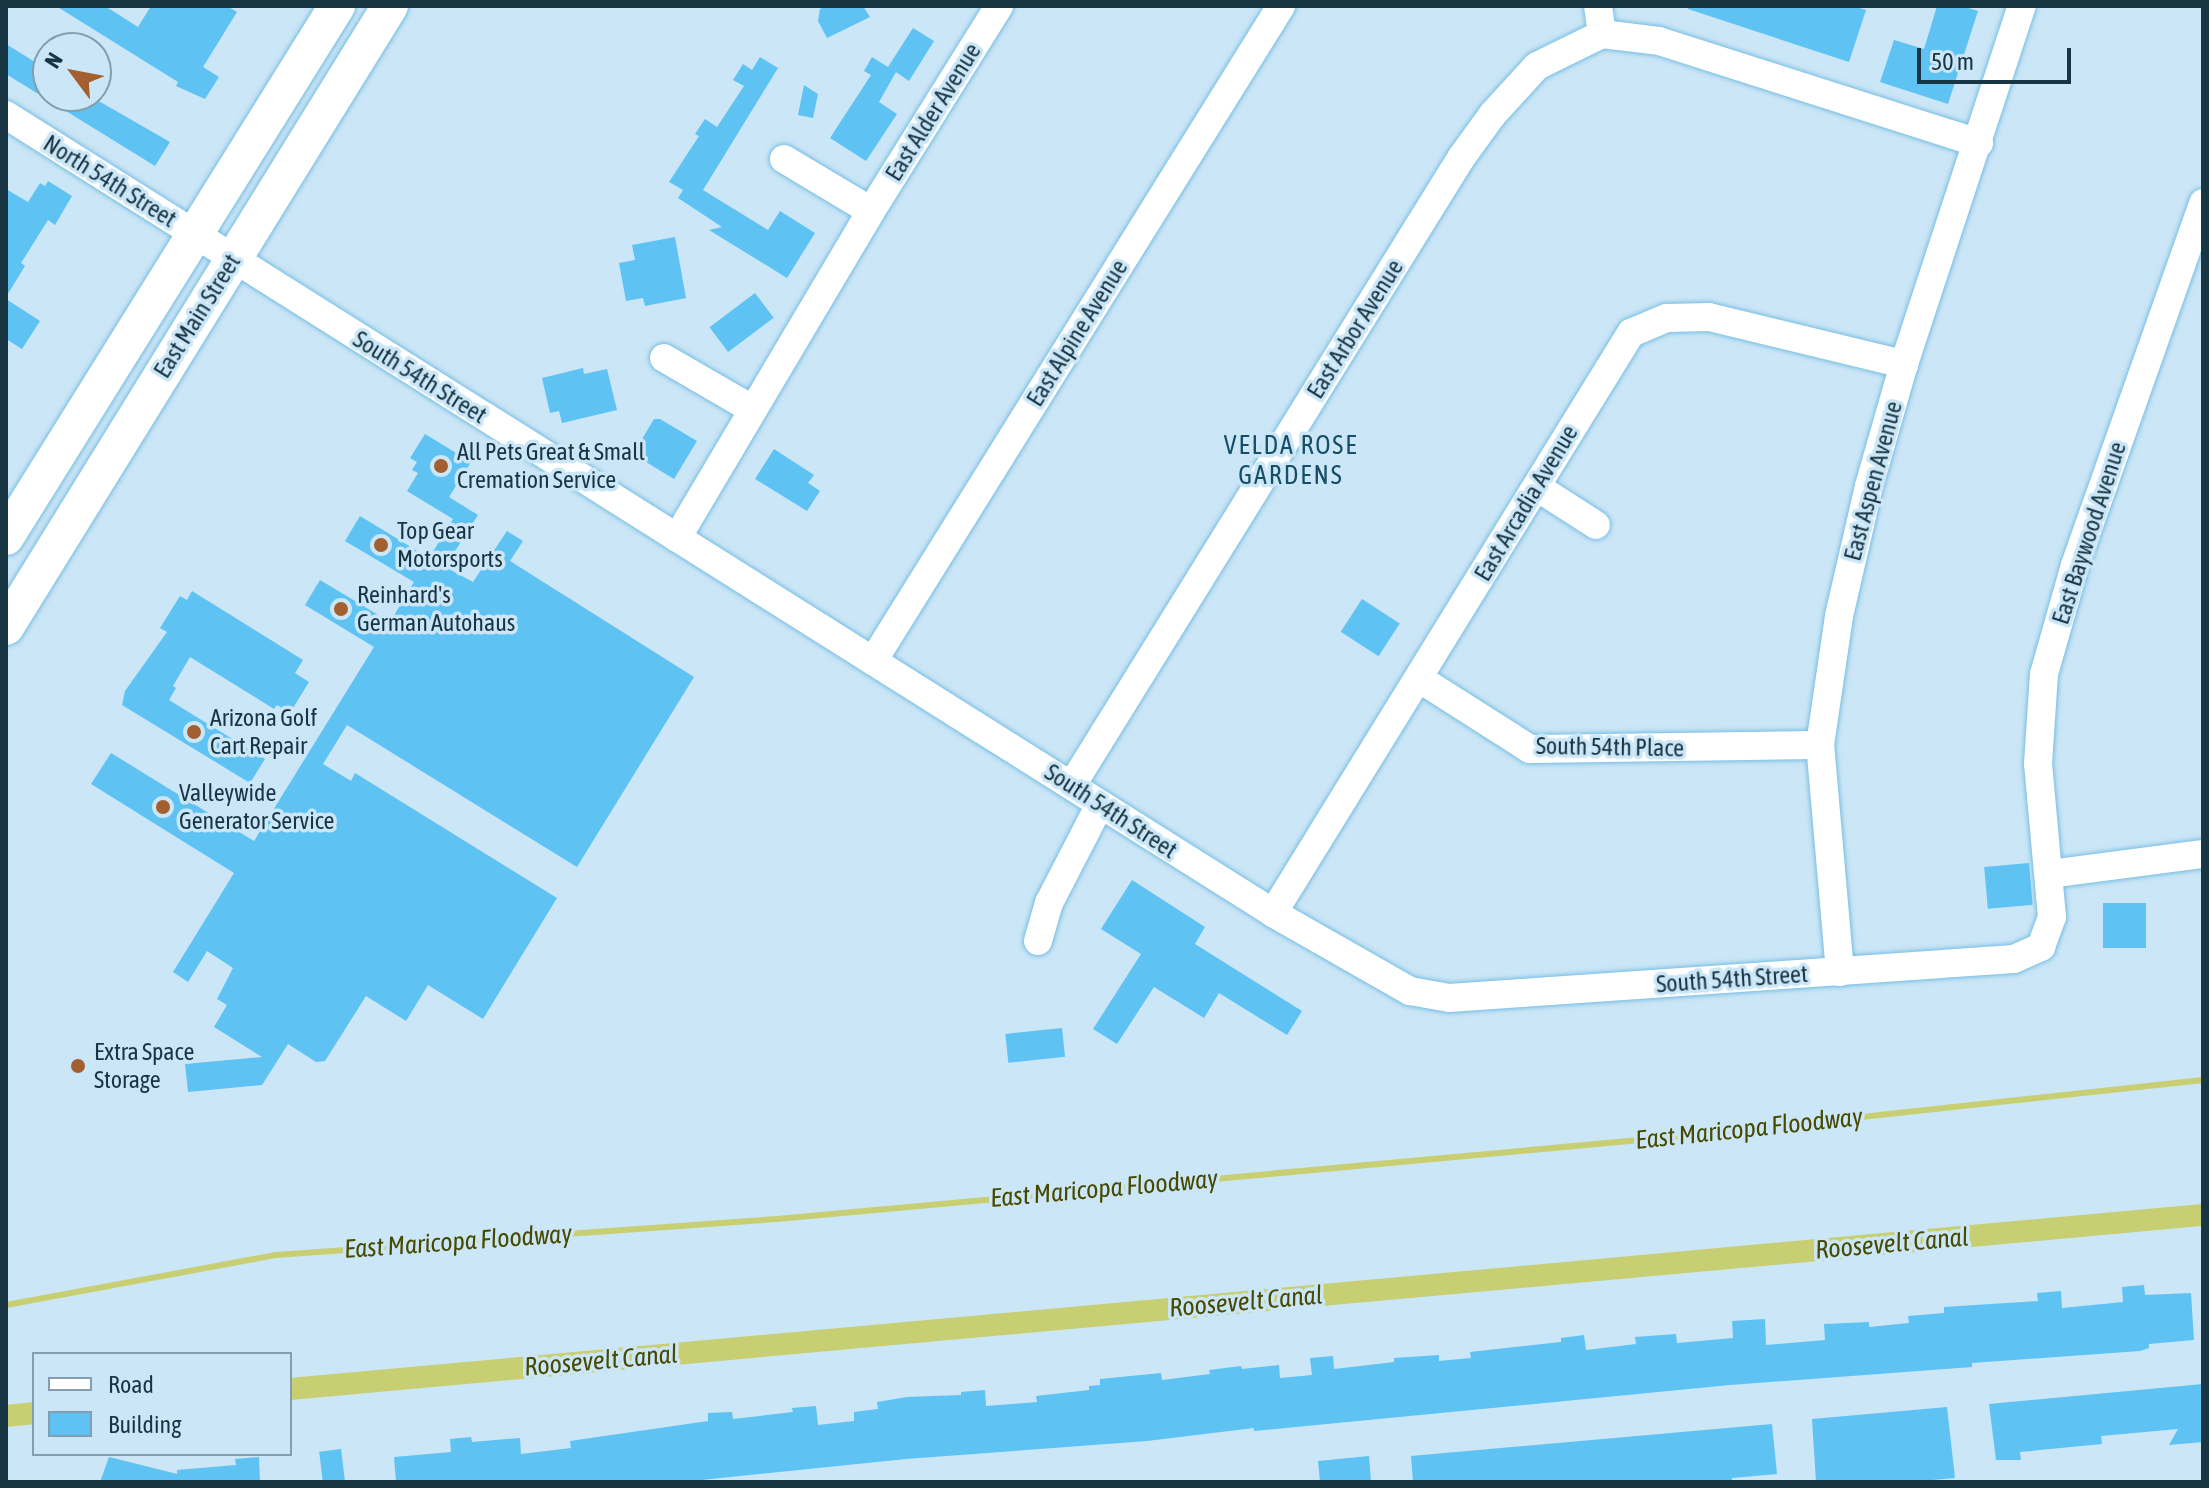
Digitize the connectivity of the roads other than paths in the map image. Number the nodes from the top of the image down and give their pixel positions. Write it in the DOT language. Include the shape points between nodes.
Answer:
graph roads {
  1 [pos="337,6"];
  2 [pos="390,6"];
  3 [pos="1281,6"];
  4 [pos="1598,6"];
  5 [pos="2022,6"];
  6 [pos="992,8"];
  7 [pos="1602,34"];
  8 [pos="6,115"];
  9 [pos="1979,143"];
  10 [pos="784,159"];
  11 [pos="2203,203"];
  12 [pos="871,211"];
  13 [pos="214,247"];
  14 [pos="664,358"];
  15 [pos="1904,364"];
  16 [pos="752,409"];
  17 [pos="1537,487"];
  18 [pos="1596,525"];
  19 [pos="6,537"];
  20 [pos="677,538"];
  21 [pos="6,627"];
  22 [pos="873,661"];
  23 [pos="1420,679"];
  24 [pos="1820,745"];
  25 [pos="1072,785"];
  26 [pos="1100,804"];
  27 [pos="2203,854"];
  28 [pos="2049,874"];
  29 [pos="1273,913"];
  30 [pos="1038,941"];
  31 [pos="1840,972"];
  1 -- 13 [label="main road, East Main Street"];
  2 -- 13 [label="main road, East Main Street"];
  3 -- 22 [label="street, East Alpine Avenue"];
  4 -- 7 [label="street"];
  5 -- 9 [label="street, East Aspen Avenue"];
  6 -- 12 [label="street, East Alder Avenue"];
  7 -- 9 [label="street" via="1659,41"];
  7 -- 25 [label="street, East Arbor Avenue" via="1537,66 1461,158"];
  8 -- 13 [label="street, North 54th Street"];
  9 -- 15 [label="street, East Aspen Avenue"];
  10 -- 12 [label="street"];
  11 -- 28 [label="street, East Baywood Avenue" via="2075,565 2044,674 2038,764"];
  12 -- 16 [label="street, East Alder Avenue"];
  13 -- 19 [label="main road, East Main Street"];
  13 -- 20 [label="street, South 54th Street"];
  13 -- 21 [label="main road, East Main Street"];
  14 -- 16 [label="street"];
  15 -- 17 [label="street, East Arcadia Avenue" via="1709,317 1667,318 1631,333"];
  15 -- 24 [label="street, East Aspen Avenue" via="1839,616"];
  16 -- 20 [label="street, East Alder Avenue"];
  17 -- 18 [label="street"];
  17 -- 23 [label="street, East Arcadia Avenue"];
  20 -- 22 [label="street, South 54th Street"];
  22 -- 25 [label="street, South 54th Street"];
  23 -- 24 [label="street, South 54th Place" via="1530,749"];
  23 -- 29 [label="street, East Arcadia Avenue"];
  24 -- 31 [label="street, East Aspen Avenue"];
  25 -- 26 [label="street, South 54th Street"];
  26 -- 29 [label="street, South 54th Street"];
  26 -- 30 [label="street" via="1049,903"];
  27 -- 28 [label="street"];
  28 -- 31 [label="street, South 54th Street" via="2052,917 2041,947 2014,959"];
  29 -- 31 [label="street, South 54th Street" via="1410,991 1449,998"];
}
